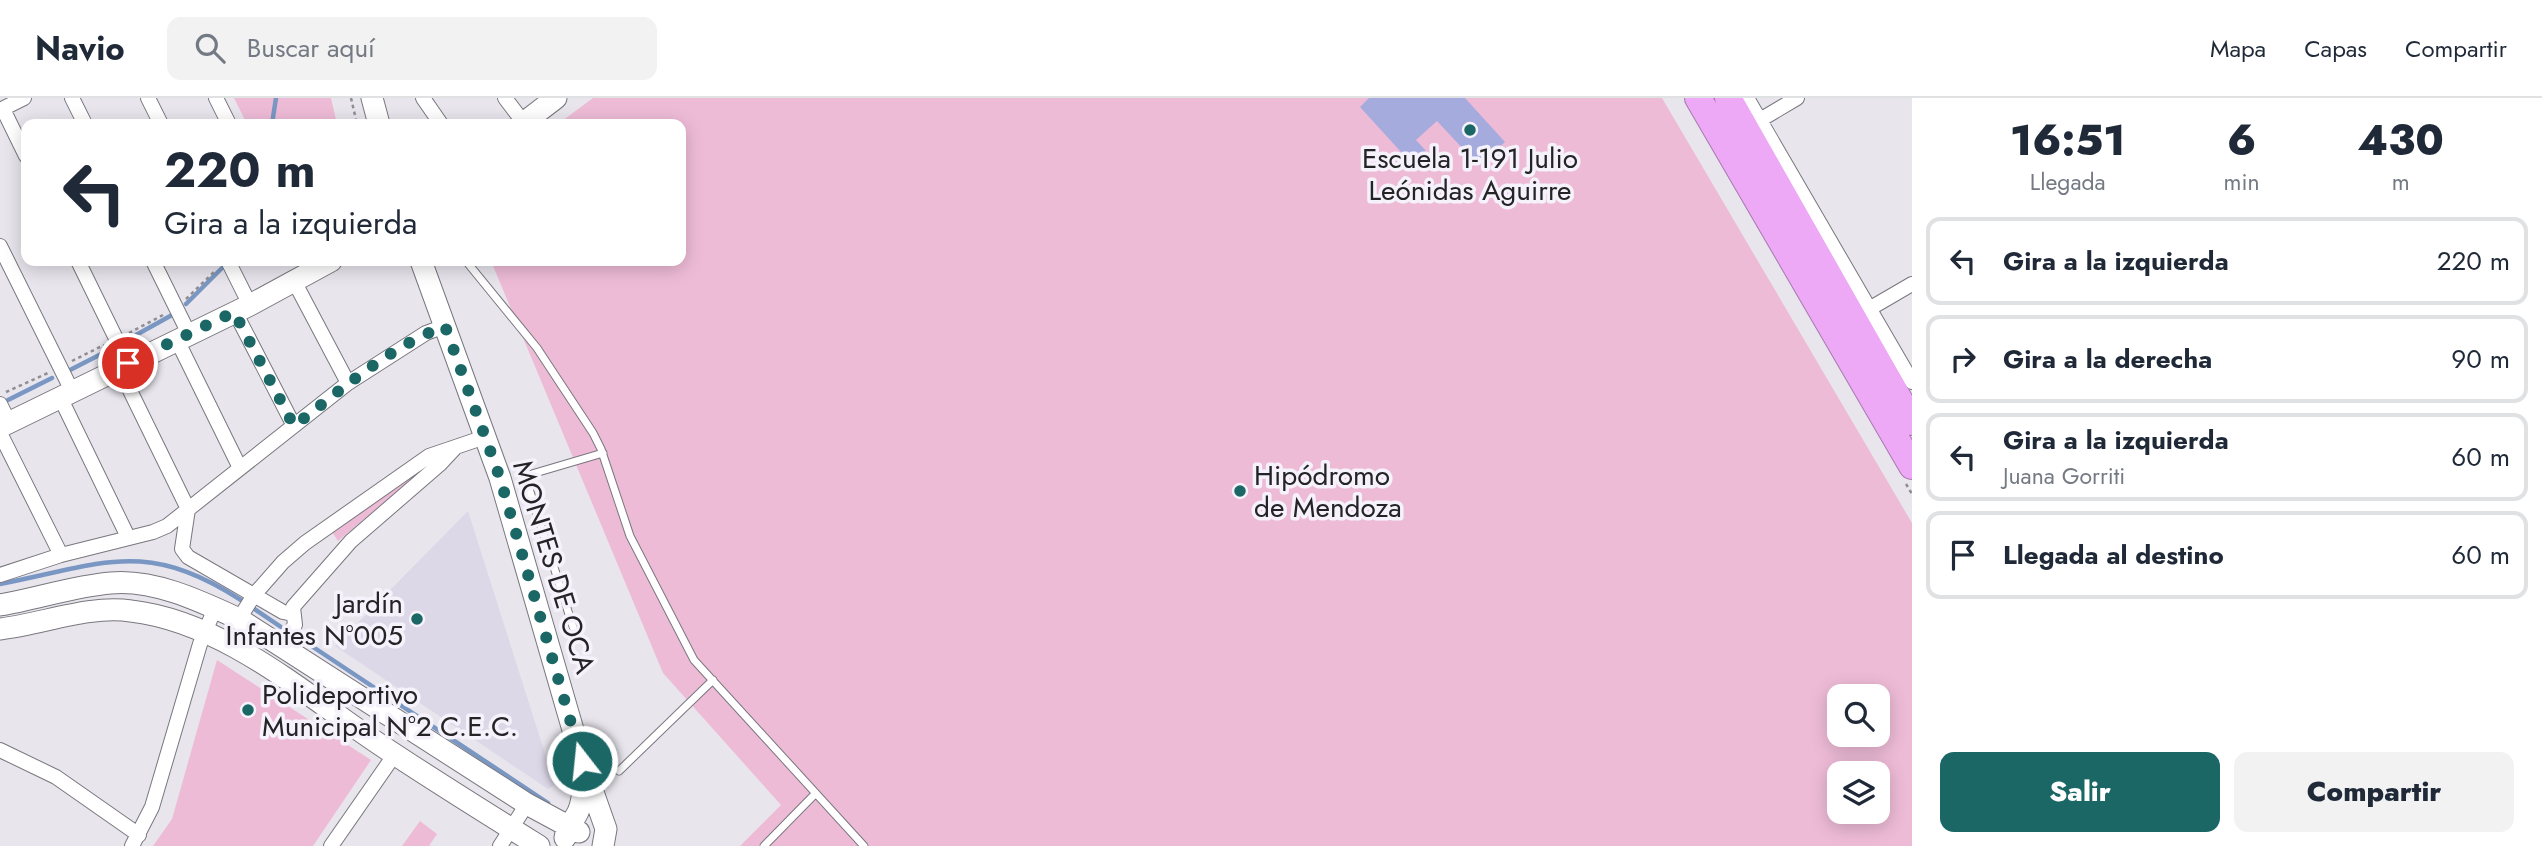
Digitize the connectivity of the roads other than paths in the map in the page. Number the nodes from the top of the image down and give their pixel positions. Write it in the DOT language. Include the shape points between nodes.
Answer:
graph roads {
  1 [pos="24,98"];
  2 [pos="72,98"];
  3 [pos="148,98"];
  4 [pos="216,98"];
  5 [pos="372,98"];
  6 [pos="422,98"];
  7 [pos="505,98"];
  8 [pos="556,98"];
  9 [pos="1698,98"];
  10 [pos="1728,98"];
  11 [pos="1747,98"];
  12 [pos="1797,98"];
  13 [pos="1,110"];
  14 [pos="82,119"];
  15 [pos="158,119"];
  16 [pos="226,119"];
  17 [pos="378,119"];
  18 [pos="437,119"];
  19 [pos="520,119"];
  20 [pos="528,119"];
  21 [pos="1743,130"];
  22 [pos="21,147"];
  23 [pos="0,246"];
  24 [pos="80,266"];
  25 [pos="155,266"];
  26 [pos="229,266"];
  27 [pos="322,266"];
  28 [pos="423,266"];
  29 [pos="470,266"];
  30 [pos="294,281"];
  31 [pos="1912,284"];
  32 [pos="242,308"];
  33 [pos="1869,309"];
  34 [pos="445,326"];
  35 [pos="183,337"];
  36 [pos="123,365"];
  37 [pos="1912,382"];
  38 [pos="348,383"];
  39 [pos="66,394"];
  40 [pos="2,422"];
  41 [pos="1912,422"];
  42 [pos="294,426"];
  43 [pos="485,437"];
  44 [pos="455,447"];
  45 [pos="603,453"];
  46 [pos="1912,466"];
  47 [pos="240,468"];
  48 [pos="188,509"];
  49 [pos="128,537"];
  50 [pos="61,555"];
  51 [pos="0,575"];
  52 [pos="254,595"];
  53 [pos="0,605"];
  54 [pos="215,608"];
  55 [pos="293,614"];
  56 [pos="239,619"];
  57 [pos="573,627"];
  58 [pos="0,629"];
  59 [pos="205,632"];
  60 [pos="285,649"];
  61 [pos="713,680"];
  62 [pos="0,750"];
  63 [pos="394,754"];
  64 [pos="619,771"];
  65 [pos="585,772"];
  66 [pos="816,794"];
  67 [pos="527,804"];
  68 [pos="506,838"];
  69 [pos="583,840"];
  70 [pos="135,841"];
  71 [pos="331,846"];
  72 [pos="539,846"];
  73 [pos="764,846"];
  74 [pos="864,846"];
  1 -- 13 [label="street"];
  2 -- 14 [label="street"];
  3 -- 15 [label="street"];
  4 -- 16 [label="street"];
  5 -- 17 [label="street"];
  6 -- 18 [label="street"];
  7 -- 19 [label="street"];
  8 -- 20 [label="street"];
  9 -- 21 [label="highway"];
  10 -- 21 [label="highway"];
  11 -- 21 [label="street"];
  12 -- 21 [label="street"];
  13 -- 22 [label="street"];
  21 -- 33 [label="street"];
  21 -- 41 [label="highway"];
  21 -- 46 [label="highway"];
  23 -- 39 [label="street"];
  24 -- 36 [label="street"];
  25 -- 35 [label="street"];
  26 -- 32 [label="street"];
  27 -- 30 [label="street"];
  28 -- 34 [label="street, MONTES DE OCA"];
  29 -- 45 [label="lane" via="537,348"];
  30 -- 32 [label="street"];
  30 -- 38 [label="street"];
  31 -- 33 [label="street"];
  32 -- 35 [label="street"];
  32 -- 42 [label="street"];
  33 -- 37 [label="street"];
  34 -- 38 [label="street" via="426,333"];
  34 -- 43 [label="street, MONTES DE OCA"];
  35 -- 36 [label="street"];
  35 -- 47 [label="street"];
  36 -- 39 [label="street"];
  36 -- 48 [label="street"];
  38 -- 42 [label="street"];
  39 -- 40 [label="street"];
  39 -- 49 [label="street"];
  40 -- 50 [label="street"];
  42 -- 47 [label="street"];
  43 -- 44 [label="street"];
  43 -- 65 [label="street, MONTES DE OCA"];
  44 -- 52 [label="street" via="429,456 305,542"];
  44 -- 55 [label="street" via="351,541 293,607"];
  45 -- 57 [label="lane" via="525,476"];
  45 -- 61 [label="lane" via="630,536 694,660"];
  47 -- 48 [label="street"];
  48 -- 49 [label="street" via="160,529"];
  48 -- 52 [label="street" via="182,549 188,557"];
  49 -- 50 [label="street"];
  50 -- 51 [label="street"];
  52 -- 55 [label="street"];
  52 -- 56 [label="street"];
  53 -- 54 [label="street" via="113,582 167,590"];
  54 -- 56 [label="street"];
  54 -- 59 [label="street"];
  55 -- 60 [label="street" via="295,625 286,637"];
  56 -- 60 [label="street"];
  58 -- 59 [label="street" via="89,612 129,610 164,616"];
  59 -- 63 [label="street" via="244,652"];
  59 -- 70 [label="street" via="152,807"];
  60 -- 67 [label="street"];
  61 -- 64 [label="lane"];
  61 -- 66 [label="lane"];
  62 -- 70 [label="street" via="56,776"];
  63 -- 68 [label="street"];
  63 -- 71 [label="street"];
  65 -- 69 [label="street, MONTES DE OCA" via="576,817"];
  65 -- 69 [label="street, MONTES DE OCA" via="606,830"];
  66 -- 73 [label="lane"];
  66 -- 74 [label="lane"];
  67 -- 68 [label="street"];
  67 -- 69 [label="street"];
  68 -- 72 [label="street"];
}
